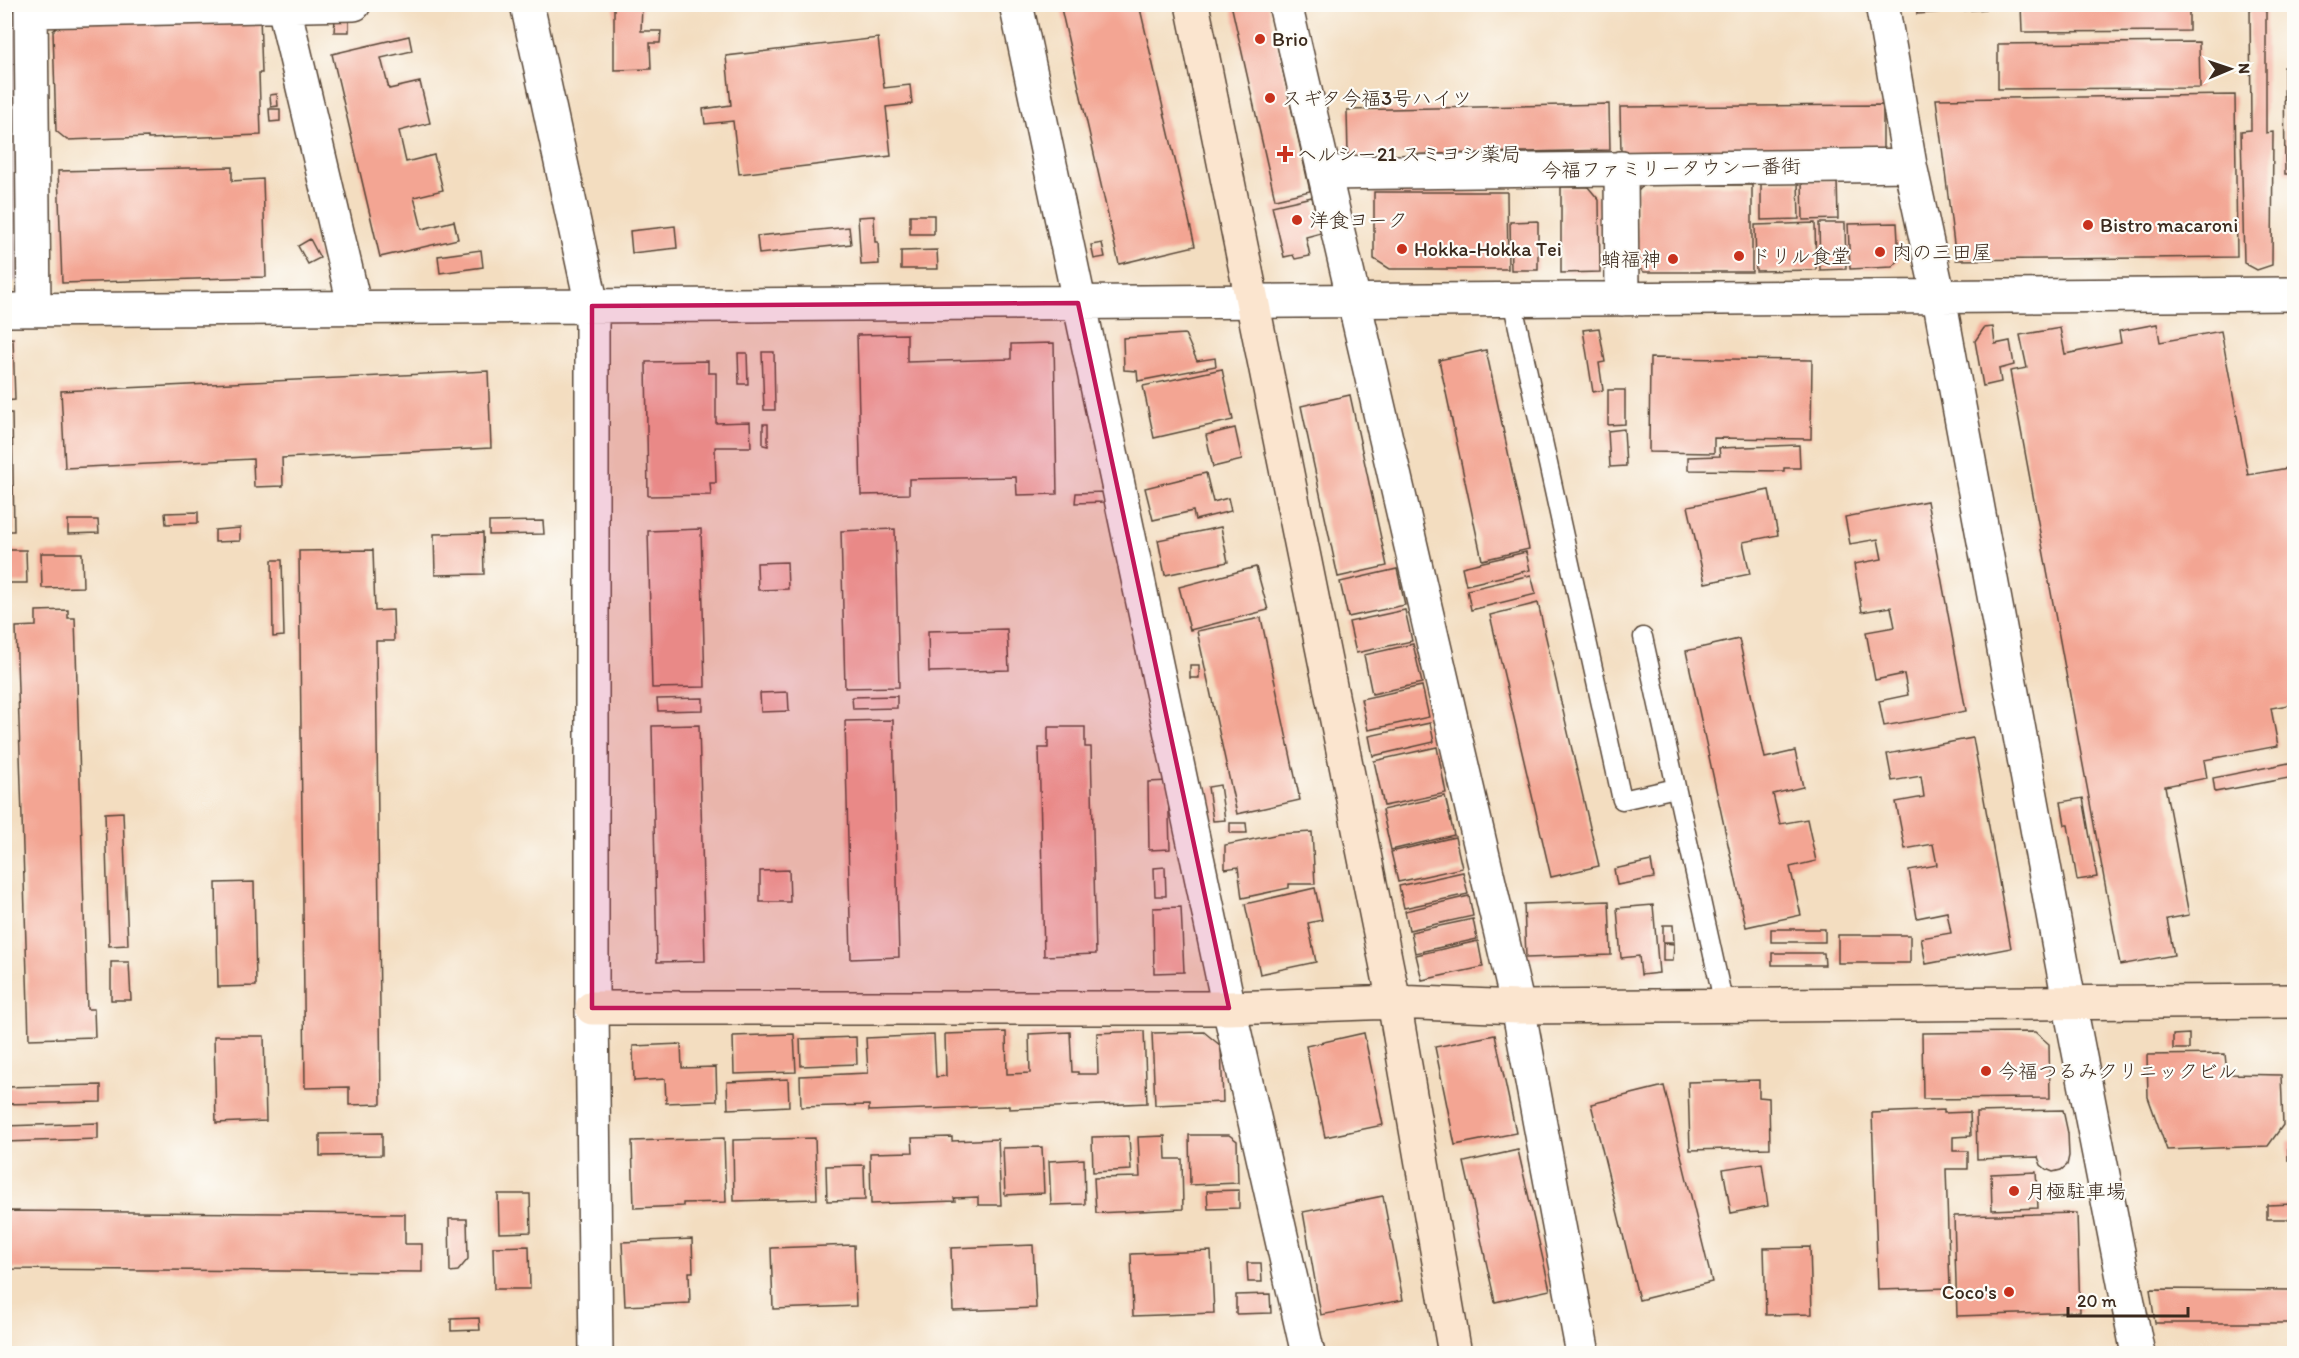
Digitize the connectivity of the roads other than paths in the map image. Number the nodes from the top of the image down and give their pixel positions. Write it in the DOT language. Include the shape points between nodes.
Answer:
graph roads {
  1 [pos="354,4"];
  2 [pos="527,4"];
  3 [pos="1016,4"];
  4 [pos="1192,4"];
  5 [pos="1285,4"];
  6 [pos="1882,4"];
  7 [pos="284,7"];
  8 [pos="1910,165"];
  9 [pos="1621,168"];
  10 [pos="1324,173"];
  11 [pos="2295,294"];
  12 [pos="1938,297"];
  13 [pos="1622,299"];
  14 [pos="1512,300"];
  15 [pos="1355,301"];
  16 [pos="1253,302"];
  17 [pos="1078,303"];
  18 [pos="592,306"];
  19 [pos="355,308"];
  20 [pos="19,310"];
  21 [pos="1643,637"];
  22 [pos="1676,788"];
  23 [pos="2069,1001"];
  24 [pos="2295,1001"];
  25 [pos="1394,1002"];
  26 [pos="1724,1005"];
  27 [pos="1518,1007"];
  28 [pos="592,1008"];
  29 [pos="1229,1008"];
  30 [pos="596,1353"];
  31 [pos="1308,1353"];
  32 [pos="1455,1353"];
  33 [pos="1582,1353"];
  34 [pos="2138,1353"];
  1 -- 7 [label="street"];
  2 -- 18 [label="street"];
  3 -- 17 [label="street"];
  4 -- 16 [label="street"];
  5 -- 10 [label="street"];
  6 -- 8 [label="street"];
  7 -- 19 [label="street"];
  7 -- 20 [label="street" via="31,11"];
  8 -- 9 [label="street, 今福ファミリータウン一番街"];
  8 -- 12 [label="street"];
  9 -- 10 [label="street, 今福ファミリータウン一番街"];
  9 -- 13 [label="street"];
  10 -- 15 [label="street"];
  11 -- 12 [label="street"];
  12 -- 13 [label="street"];
  12 -- 23 [label="street"];
  13 -- 14 [label="street"];
  14 -- 15 [label="street"];
  14 -- 22 [label="lane" via="1622,800"];
  15 -- 16 [label="street"];
  15 -- 27 [label="street"];
  16 -- 17 [label="street"];
  16 -- 25 [label="street"];
  17 -- 18 [label="street"];
  17 -- 29 [label="street"];
  18 -- 19 [label="street"];
  18 -- 28 [label="street"];
  19 -- 20 [label="street"];
  21 -- 22 [label="lane"];
  22 -- 26 [label="lane"];
  23 -- 24 [label="street"];
  23 -- 26 [label="street"];
  23 -- 34 [label="street"];
  25 -- 27 [label="street"];
  25 -- 29 [label="street"];
  25 -- 32 [label="street"];
  26 -- 27 [label="street"];
  27 -- 33 [label="street"];
  28 -- 29 [label="street"];
  28 -- 30 [label="street"];
  29 -- 31 [label="street"];
}
